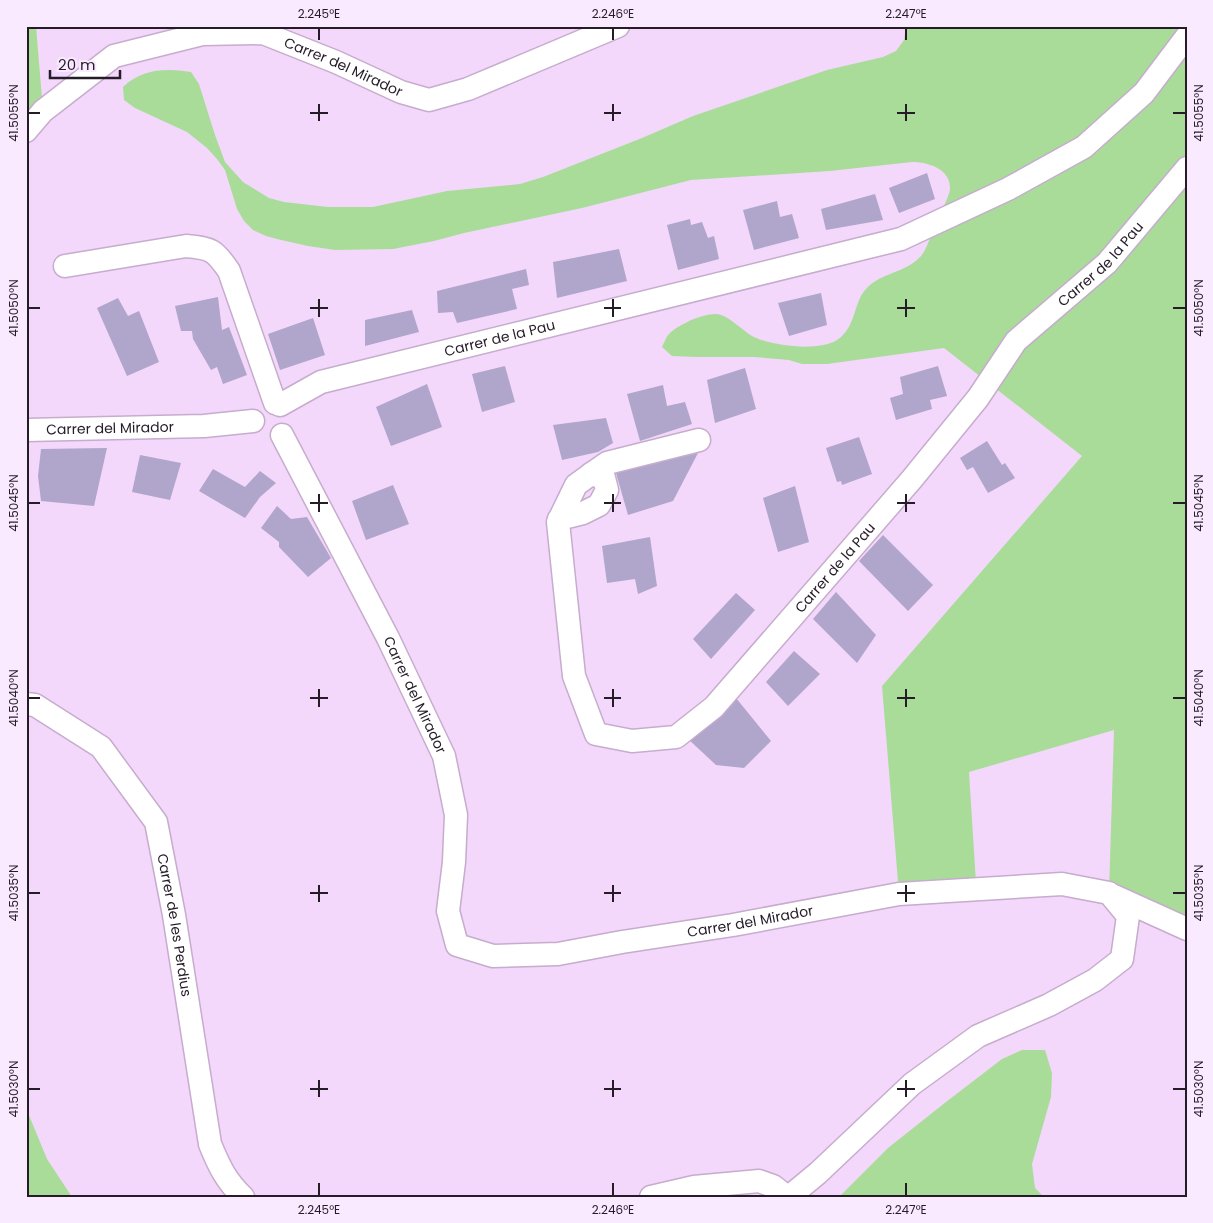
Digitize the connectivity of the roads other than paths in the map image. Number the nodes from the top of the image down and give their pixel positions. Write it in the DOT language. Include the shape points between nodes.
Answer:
graph roads {
  1 [pos="618,26"];
  2 [pos="1187,36"];
  3 [pos="26,131"];
  4 [pos="1187,168"];
  5 [pos="65,266"];
  6 [pos="278,404"];
  7 [pos="253,421"];
  8 [pos="26,430"];
  9 [pos="282,435"];
  10 [pos="699,440"];
  11 [pos="26,704"];
  12 [pos="1109,893"];
  13 [pos="1187,928"];
  14 [pos="243,1197"];
  15 [pos="651,1197"];
  16 [pos="788,1197"];
  1 -- 3 [label="street, Carrer del Mirador" via="468,89 429,100 401,92 263,32 202,34 114,56 43,111"];
  2 -- 6 [label="street, Carrer de la Pau" via="1144,93 1084,146 1008,189 907,237 320,382"];
  4 -- 10 [label="street, Carrer de la Pau" via="1107,263 1016,341 978,398 912,479 714,707 676,737 632,741 596,734 574,676 559,519 576,485 607,463"];
  5 -- 6 [label="street" via="186,246 205,248 218,256 229,271"];
  6 -- 7 [label="street" via="269,403 258,408"];
  6 -- 9 [label="street" via="285,410 289,421"];
  7 -- 8 [label="street, Carrer del Mirador" via="204,426"];
  7 -- 9 [label="street" via="255,430 263,437 274,439"];
  9 -- 12 [label="street, Carrer del Mirador" via="388,638 444,756 456,815 448,911 457,945 493,956 558,954 899,894 1062,884"];
  11 -- 14 [label="street, Carrer de les Perdius" via="35,705 101,747 156,822 210,1144 219,1167"];
  12 -- 13 [label="street"];
  12 -- 16 [label="street" via="1128,916 1122,959 1095,980 1049,1005 978,1036 912,1084"];
  15 -- 16 [label="street" via="694,1187 759,1181"];
}
